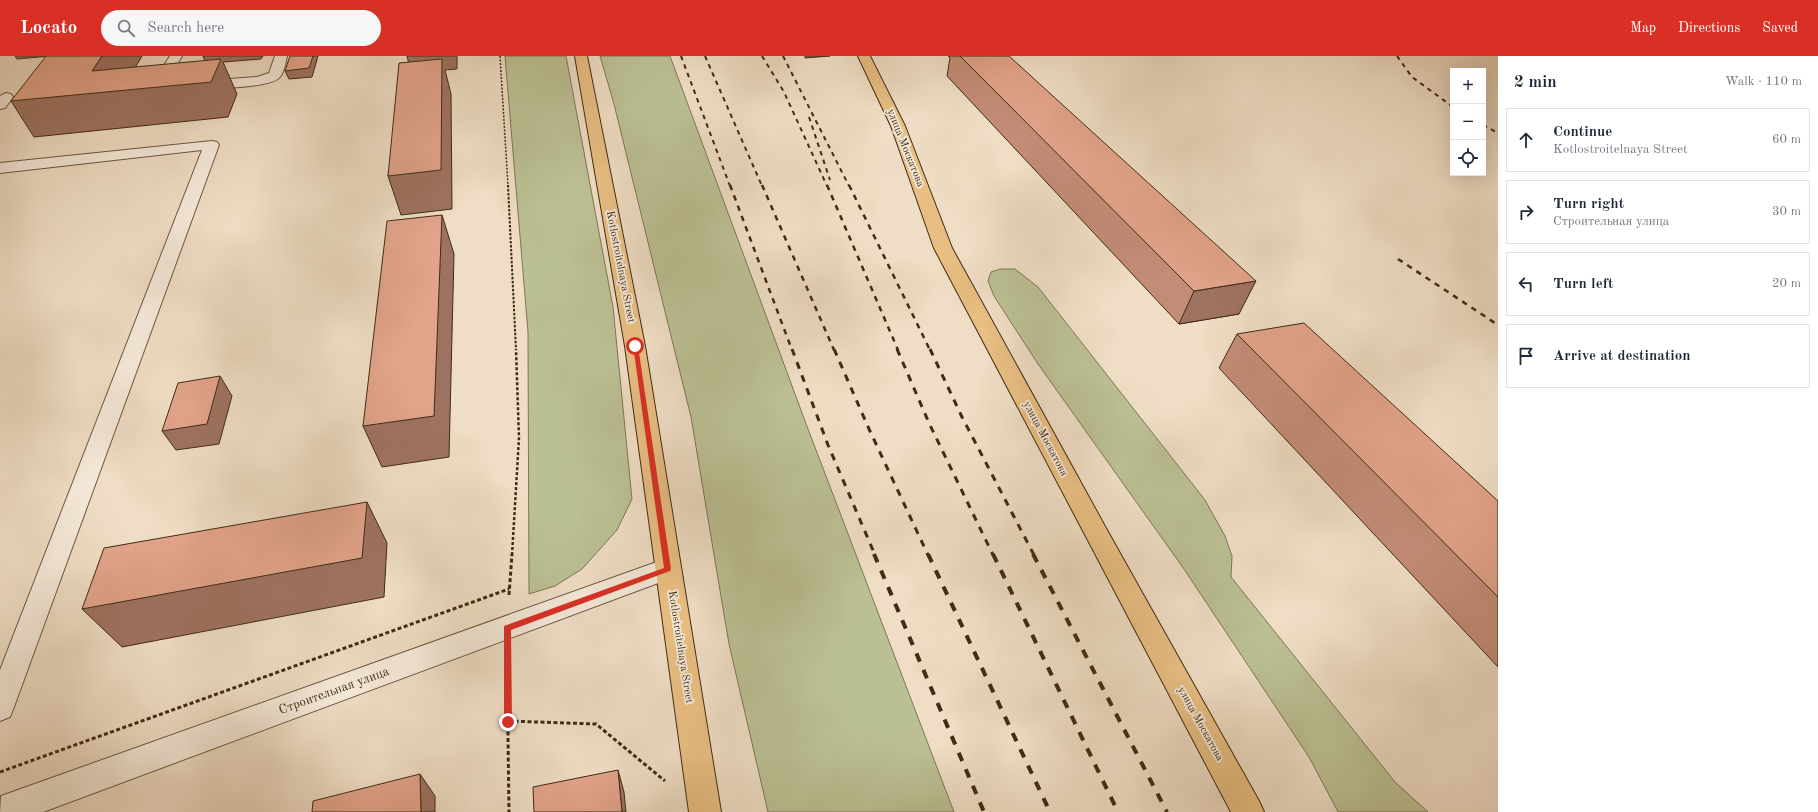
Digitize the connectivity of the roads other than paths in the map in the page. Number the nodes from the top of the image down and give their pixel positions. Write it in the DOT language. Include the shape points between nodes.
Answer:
graph roads {
  1 [pos="176,56"];
  2 [pos="282,56"];
  3 [pos="581,56"];
  4 [pos="864,56"];
  5 [pos="0,168"];
  6 [pos="668,569"];
  7 [pos="0,707"];
  8 [pos="0,812"];
  9 [pos="705,812"];
  10 [pos="1248,812"];
  1 -- 2 [label="street" via="161,81 170,88 259,81 275,75"];
  3 -- 6 [label="main road, Kotlostroitelnaya Street" via="635,346"];
  4 -- 10 [label="main road, улица Москатова" via="898,126 943,248"];
  5 -- 7 [label="street" via="212,145"];
  6 -- 8 [label="street, Строительная улица"];
  6 -- 9 [label="main road, Kotlostroitelnaya Street"];
}
